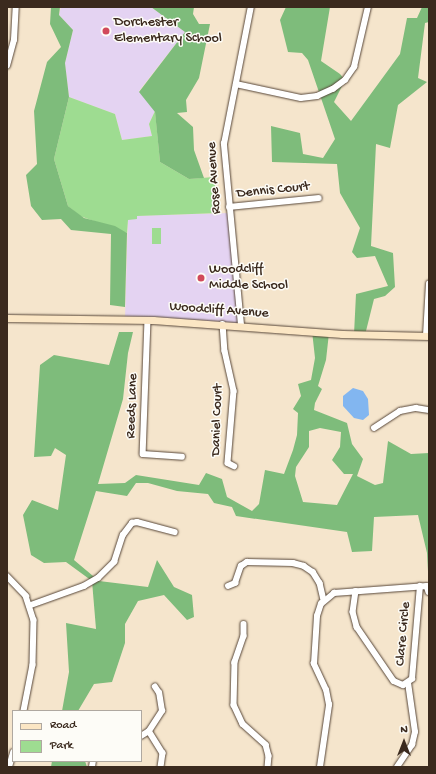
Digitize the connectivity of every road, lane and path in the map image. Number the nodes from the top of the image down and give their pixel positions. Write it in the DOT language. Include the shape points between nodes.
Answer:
graph roads {
  1 [pos="16,7"];
  2 [pos="251,7"];
  3 [pos="368,7"];
  4 [pos="8,54"];
  5 [pos="7,66"];
  6 [pos="236,84"];
  7 [pos="319,198"];
  8 [pos="229,207"];
  9 [pos="429,284"];
  10 [pos="7,318"];
  11 [pos="148,320"];
  12 [pos="223,324"];
  13 [pos="240,325"];
  14 [pos="427,336"];
  15 [pos="429,410"];
  16 [pos="374,428"];
  17 [pos="182,458"];
  18 [pos="234,466"];
  19 [pos="175,532"];
  20 [pos="7,576"];
  21 [pos="228,586"];
  22 [pos="420,586"];
  23 [pos="356,591"];
  24 [pos="429,592"];
  25 [pos="324,600"];
  26 [pos="30,605"];
  27 [pos="244,624"];
  28 [pos="408,683"];
  29 [pos="155,687"];
  30 [pos="24,710"];
  31 [pos="150,731"];
  32 [pos="142,735"];
  33 [pos="12,756"];
  34 [pos="9,767"];
  35 [pos="161,767"];
  36 [pos="268,767"];
  37 [pos="320,767"];
  38 [pos="397,767"];
  1 -- 4 [label="street" via="14,40"];
  2 -- 6 [label="street, Rose Avenue"];
  3 -- 6 [label="street" via="354,67 333,89 317,96 301,98"];
  4 -- 5 [label="street"];
  6 -- 8 [label="street, Rose Avenue" via="224,144"];
  7 -- 8 [label="street, Dennis Court"];
  8 -- 13 [label="street, Rose Avenue"];
  9 -- 14 [label="street"];
  10 -- 11 [label="main road, Woodcliff Avenue"];
  11 -- 12 [label="main road, Woodcliff Avenue"];
  11 -- 17 [label="street, Reeds Lane" via="143,454"];
  12 -- 13 [label="main road, Woodcliff Avenue"];
  12 -- 18 [label="street, Daniel Court" via="225,351 234,391 228,463"];
  13 -- 14 [label="main road, Woodcliff Avenue" via="342,334"];
  15 -- 16 [label="street" via="416,408 400,411"];
  19 -- 26 [label="street" via="137,522 132,523 123,534 114,562 98,578 84,586"];
  20 -- 26 [label="street" via="21,590"];
  21 -- 25 [label="street" via="235,583 241,566 247,562 293,563 313,572 320,583"];
  22 -- 23 [label="street"];
  22 -- 24 [label="street" via="427,586"];
  22 -- 28 [label="street, Clare Circle" via="412,679"];
  23 -- 25 [label="street" via="334,593"];
  23 -- 28 [label="street, Clare Circle" via="353,612 357,627 394,681 400,685"];
  25 -- 37 [label="street" via="317,616 314,664 326,690 329,704"];
  26 -- 30 [label="street" via="34,620 35,646"];
  27 -- 36 [label="street" via="244,636 235,662 234,705 243,724 266,745"];
  28 -- 38 [label="street" via="415,732 412,745"];
  29 -- 31 [label="street" via="159,692 162,711"];
  31 -- 32 [label="street"];
  31 -- 35 [label="street" via="163,753"];
  33 -- 34 [label="street"];
}
